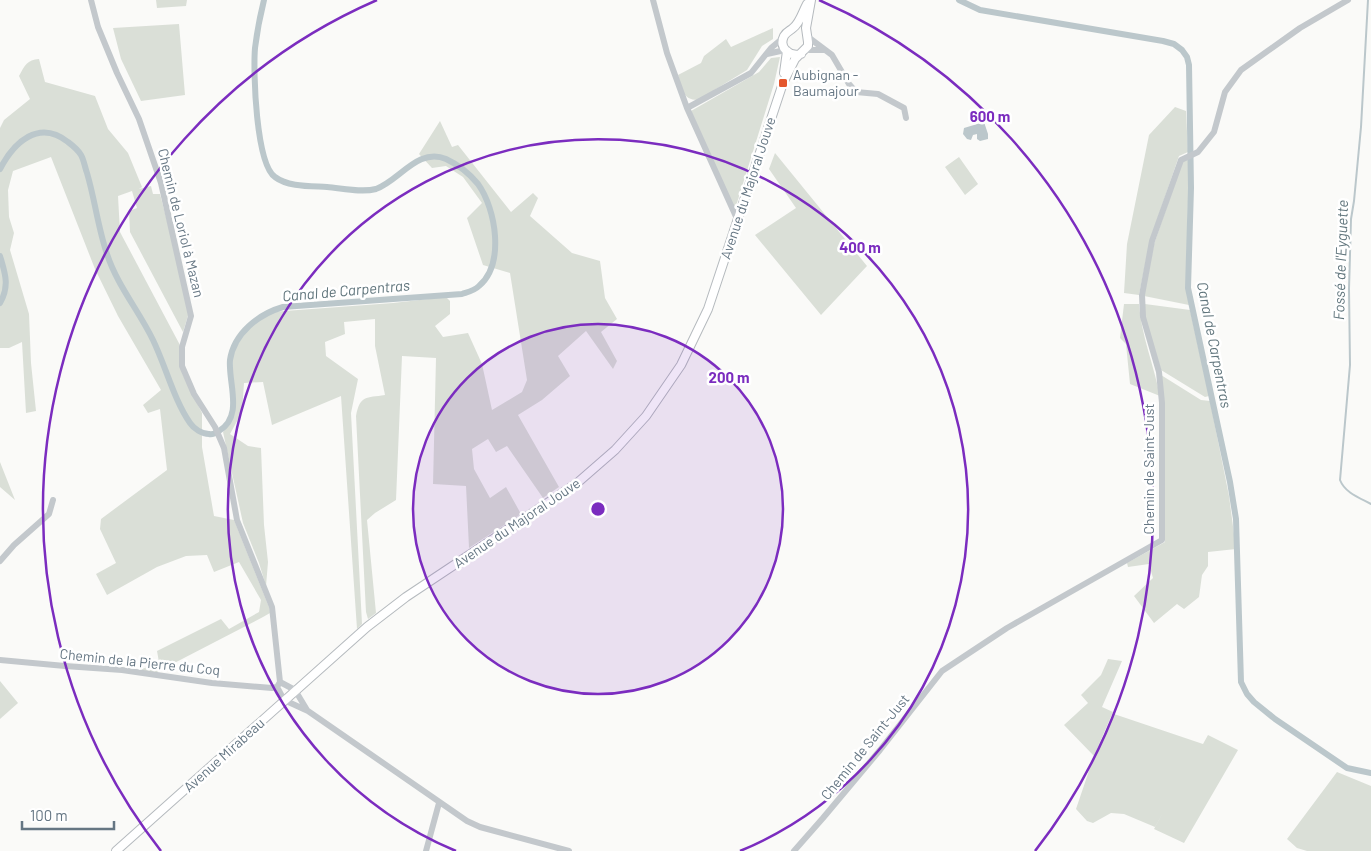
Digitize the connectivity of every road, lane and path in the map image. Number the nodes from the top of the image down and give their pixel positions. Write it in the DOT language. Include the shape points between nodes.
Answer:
graph roads {
  1 [pos="91,0"];
  2 [pos="653,0"];
  3 [pos="810,0"];
  4 [pos="1348,0"];
  5 [pos="793,29"];
  6 [pos="807,36"];
  7 [pos="783,38"];
  8 [pos="786,50"];
  9 [pos="825,50"];
  10 [pos="803,52"];
  11 [pos="766,54"];
  12 [pos="783,83"];
  13 [pos="687,108"];
  14 [pos="906,118"];
  15 [pos="738,221"];
  16 [pos="53,500"];
  17 [pos="0,560"];
  18 [pos="0,660"];
  19 [pos="279,685"];
  20 [pos="295,690"];
  21 [pos="285,699"];
  22 [pos="308,711"];
  23 [pos="440,803"];
  24 [pos="116,851"];
  25 [pos="426,851"];
  26 [pos="569,851"];
  27 [pos="794,851"];
  1 -- 19 [label="street, Chemin de Loriol à Mazan" via="98,27 139,119 161,183 191,316 182,347 182,366 194,394 218,432 237,520 272,607"];
  2 -- 13 [label="street" via="667,53"];
  3 -- 5 [label="main road, Avenue du Majoral Jouve"];
  3 -- 6 [label="main road, Avenue du Majoral Jouve"];
  4 -- 27 [label="street, Chemin de Saint-Just" via="1300,28 1241,70 1225,92 1214,132 1198,152 1181,160 1152,241 1142,295 1143,317 1159,372 1162,403 1162,540 1007,628 942,670"];
  5 -- 6 [label="main road"];
  5 -- 7 [label="main road, Avenue du Majoral Jouve"];
  6 -- 9 [label="street"];
  6 -- 10 [label="main road, Avenue du Majoral Jouve" via="808,46"];
  7 -- 8 [label="main road, Avenue du Majoral Jouve"];
  7 -- 11 [label="street"];
  8 -- 10 [label="main road" via="794,55"];
  8 -- 11 [label="street"];
  8 -- 12 [label="main road, Avenue du Majoral Jouve"];
  9 -- 10 [label="street"];
  9 -- 14 [label="street" via="836,60 852,89 878,94 904,108"];
  10 -- 12 [label="main road, Avenue du Majoral Jouve" via="790,67"];
  11 -- 13 [label="street" via="751,73"];
  12 -- 15 [label="main road, Avenue du Majoral Jouve"];
  13 -- 15 [label="street"];
  15 -- 20 [label="main road, Avenue du Majoral Jouve" via="693,342 658,400 632,432 576,484 388,610"];
  16 -- 17 [label="street" via="49,514"];
  18 -- 19 [label="street, Chemin de la Pierre du Coq" via="122,670 212,683 272,688"];
  19 -- 20 [label="street"];
  19 -- 21 [label="street, Chemin de Loriol à Mazan"];
  20 -- 21 [label="main road, Avenue du Majoral Jouve"];
  20 -- 22 [label="street"];
  21 -- 22 [label="street"];
  21 -- 24 [label="main road, Avenue Mirabeau"];
  22 -- 23 [label="street"];
  23 -- 25 [label="street"];
  23 -- 26 [label="street" via="480,827"];
}
